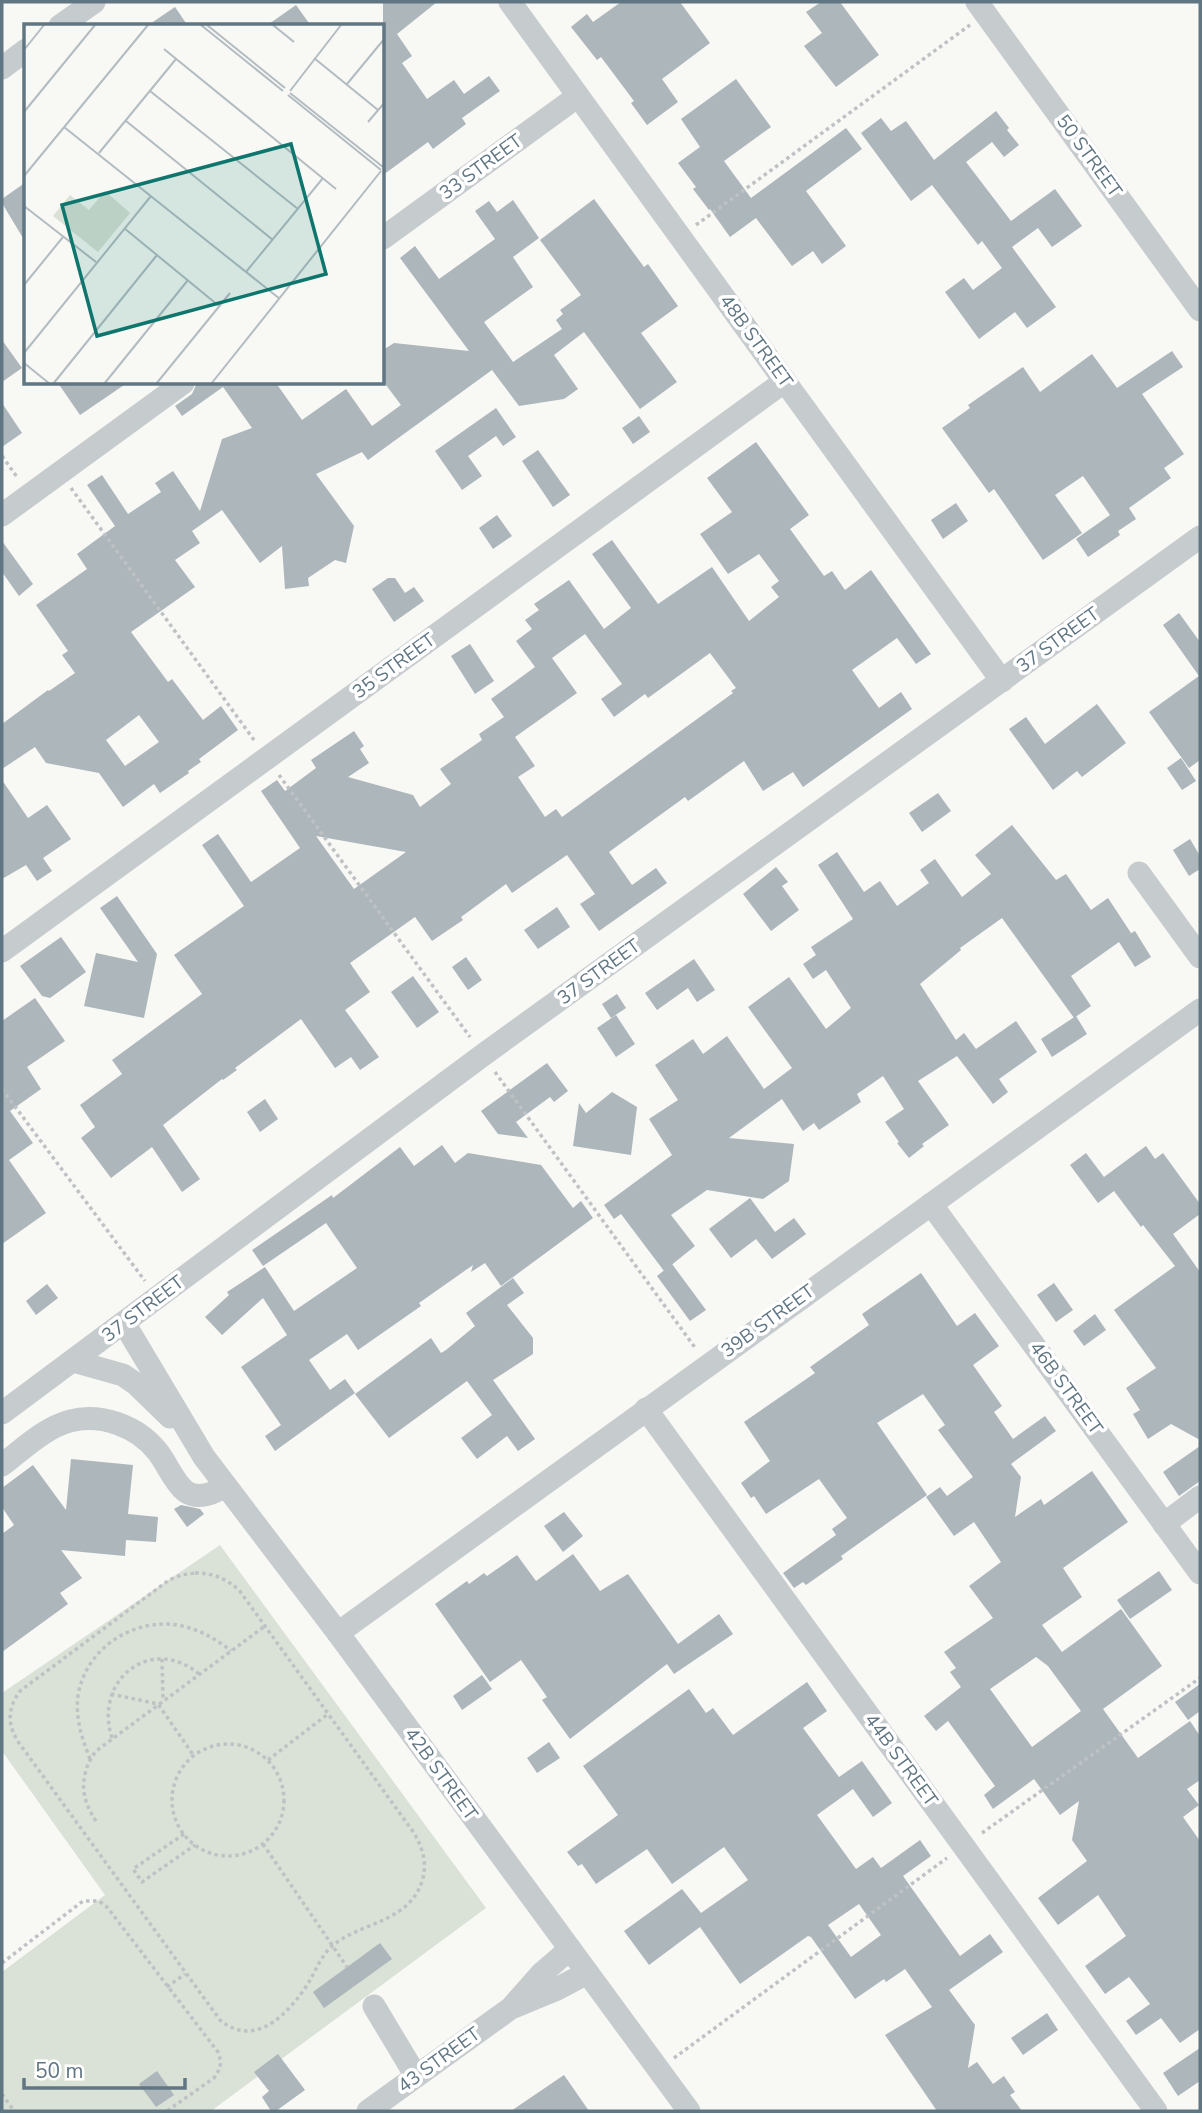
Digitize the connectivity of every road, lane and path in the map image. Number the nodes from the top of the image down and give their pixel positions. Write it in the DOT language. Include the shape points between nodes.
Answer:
graph roads {
  1 [pos="94,2"];
  2 [pos="510,2"];
  3 [pos="982,8"];
  4 [pos="63,24"];
  5 [pos="24,52"];
  6 [pos="2,68"];
  7 [pos="578,96"];
  8 [pos="680,236"];
  9 [pos="385,237"];
  10 [pos="1200,310"];
  11 [pos="786,381"];
  12 [pos="180,385"];
  13 [pos="60,473"];
  14 [pos="2,515"];
  15 [pos="1200,537"];
  16 [pos="1002,681"];
  17 [pos="267,758"];
  18 [pos="1139,873"];
  19 [pos="2,951"];
  20 [pos="1200,957"];
  21 [pos="1200,1010"];
  22 [pos="483,1055"];
  23 [pos="2,1089"];
  24 [pos="931,1204"];
  25 [pos="158,1298"];
  26 [pos="124,1323"];
  27 [pos="73,1361"];
  28 [pos="707,1365"];
  29 [pos="646,1409"];
  30 [pos="2,1413"];
  31 [pos="192,1439"];
  32 [pos="2,1465"];
  33 [pos="225,1485"];
  34 [pos="1200,1497"];
  35 [pos="1164,1524"];
  36 [pos="1200,1573"];
  37 [pos="265,1626"];
  38 [pos="338,1633"];
  39 [pos="231,1651"];
  40 [pos="162,1659"];
  41 [pos="199,1674"];
  42 [pos="1200,1678"];
  43 [pos="111,1694"];
  44 [pos="163,1700"];
  45 [pos="158,1704"];
  46 [pos="328,1714"];
  47 [pos="112,1738"];
  48 [pos="194,1756"];
  49 [pos="90,1759"];
  50 [pos="268,1760"];
  51 [pos="96,1821"];
  52 [pos="184,1834"];
  53 [pos="262,1844"];
  54 [pos="195,1845"];
  55 [pos="963,1846"];
  56 [pos="332,1947"];
  57 [pos="570,1949"];
  58 [pos="2,1963"];
  59 [pos="347,1968"];
  60 [pos="185,1973"];
  61 [pos="587,1973"];
  62 [pos="167,1987"];
  63 [pos="374,2006"];
  64 [pos="511,2008"];
  65 [pos="658,2070"];
  66 [pos="416,2076"];
  67 [pos="2,2094"];
  68 [pos="14,2111"];
  69 [pos="167,2111"];
  70 [pos="368,2111"];
  71 [pos="688,2111"];
  72 [pos="1156,2111"];
  1 -- 4 [label="street"];
  2 -- 7 [label="street, 48B STREET"];
  3 -- 8 [label="path"];
  3 -- 10 [label="street, 50 STREET"];
  5 -- 6 [label="street"];
  7 -- 8 [label="street, 48B STREET"];
  7 -- 9 [label="street, 33 STREET"];
  8 -- 11 [label="street, 48B STREET"];
  11 -- 16 [label="street, 48B STREET"];
  11 -- 17 [label="street, 35 STREET"];
  12 -- 13 [label="street"];
  13 -- 14 [label="street"];
  13 -- 17 [label="path"];
  15 -- 16 [label="street, 37 STREET"];
  16 -- 22 [label="street, 37 STREET"];
  17 -- 19 [label="street, 35 STREET"];
  17 -- 22 [label="path"];
  18 -- 20 [label="street"];
  21 -- 24 [label="street, 39B STREET"];
  22 -- 25 [label="street, 37 STREET"];
  22 -- 28 [label="path"];
  23 -- 25 [label="path"];
  24 -- 28 [label="street, 39B STREET"];
  24 -- 35 [label="street, 46B STREET"];
  25 -- 26 [label="street, 37 STREET"];
  26 -- 27 [label="street, 37 STREET"];
  26 -- 31 [label="street, 42B STREET"];
  27 -- 30 [label="street, 37 STREET"];
  27 -- 31 [label="street, 42B STREET" via="123,1375"];
  28 -- 29 [label="street, 39B STREET"];
  29 -- 38 [label="street, 39B STREET"];
  29 -- 55 [label="street, 44B STREET"];
  31 -- 33 [label="street, 42B STREET"];
  32 -- 33 [label="street" via="59,1424 100,1419 126,1426 149,1441 190,1493 213,1493"];
  33 -- 38 [label="street, 42B STREET"];
  34 -- 35 [label="street"];
  35 -- 36 [label="street, 46B STREET"];
  37 -- 39 [label="path"];
  37 -- 46 [label="path"];
  37 -- 60 [label="path" via="230,1582 208,1573 181,1575 20,1691 10,1707 14,1735"];
  38 -- 57 [label="street, 42B STREET"];
  39 -- 41 [label="path"];
  39 -- 49 [label="path" via="205,1634 177,1625 134,1629 113,1640 94,1658 78,1695 80,1730"];
  40 -- 41 [label="path" via="182,1663"];
  40 -- 43 [label="path" via="131,1669"];
  40 -- 44 [label="path"];
  41 -- 44 [label="path"];
  42 -- 55 [label="path"];
  43 -- 45 [label="path"];
  43 -- 47 [label="path" via="107,1716"];
  44 -- 45 [label="path"];
  45 -- 47 [label="path"];
  45 -- 48 [label="path"];
  46 -- 50 [label="path"];
  46 -- 56 [label="path" via="414,1833 425,1869 417,1893 400,1911"];
  47 -- 49 [label="path"];
  48 -- 50 [label="path" via="232,1744"];
  48 -- 52 [label="path" via="178,1775 172,1799"];
  49 -- 51 [label="path" via="83,1789"];
  50 -- 53 [label="path" via="282,1783 284,1810 272,1835"];
  52 -- 54 [label="path"];
  52 -- 54 [label="path" via="132,1869 142,1882"];
  53 -- 54 [label="path" via="229,1856 205,1852"];
  53 -- 56 [label="path"];
  55 -- 65 [label="path"];
  55 -- 72 [label="street, 44B STREET"];
  56 -- 59 [label="path"];
  56 -- 60 [label="path" via="290,2006 270,2024 253,2031 227,2026"];
  57 -- 61 [label="street, 42B STREET"];
  57 -- 64 [label="street, 43 STREET"];
  58 -- 62 [label="path" via="83,1901 99,1901"];
  60 -- 62 [label="path"];
  61 -- 64 [label="street, 43 STREET"];
  61 -- 65 [label="street, 42B STREET"];
  62 -- 69 [label="path" via="221,2061 214,2078"];
  63 -- 66 [label="street"];
  64 -- 66 [label="street, 43 STREET"];
  65 -- 71 [label="street, 42B STREET"];
  66 -- 70 [label="street, 43 STREET"];
  67 -- 68 [label="path"];
}
